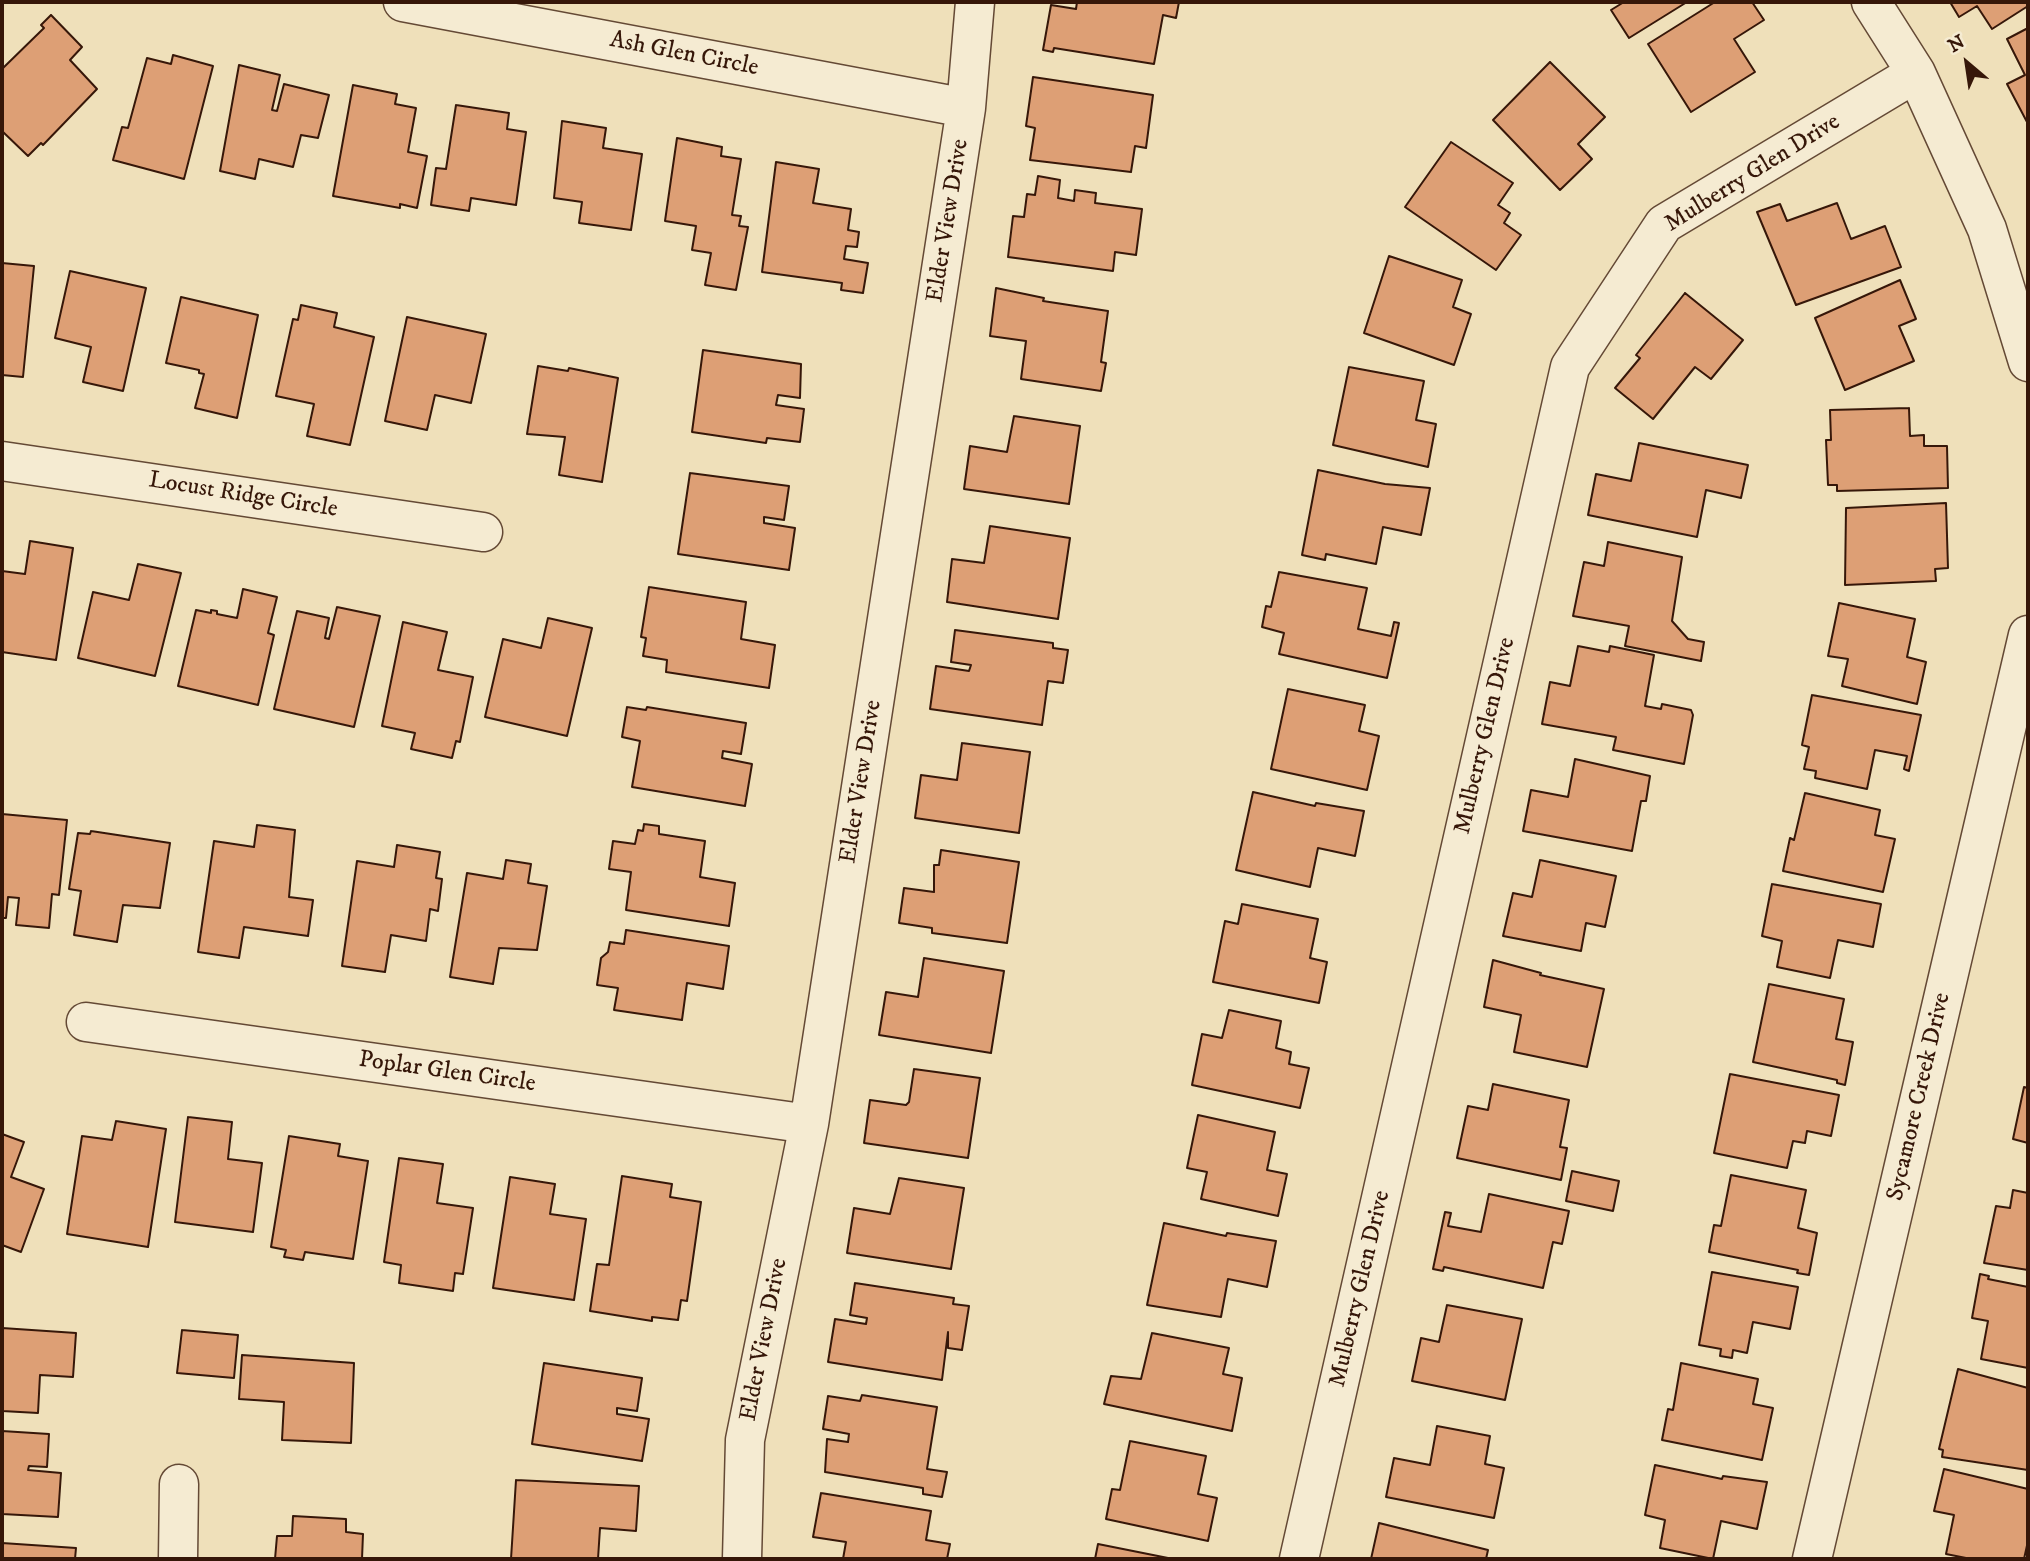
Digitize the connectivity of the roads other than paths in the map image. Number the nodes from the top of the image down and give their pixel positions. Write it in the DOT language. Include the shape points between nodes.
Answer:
graph roads {
  1 [pos="402,2"];
  2 [pos="975,2"];
  3 [pos="1871,2"];
  4 [pos="1916,73"];
  5 [pos="966,108"];
  6 [pos="2028,362"];
  7 [pos="2,461"];
  8 [pos="483,532"];
  9 [pos="2028,635"];
  10 [pos="86,1023"];
  11 [pos="809,1124"];
  12 [pos="178,1484"];
  13 [pos="178,1559"];
  14 [pos="742,1559"];
  15 [pos="1299,1559"];
  16 [pos="1812,1559"];
  1 -- 5 [label="street, Ash Glen Circle"];
  2 -- 5 [label="street, Elder View Drive"];
  3 -- 4 [label="street"];
  4 -- 6 [label="street" via="1987,229"];
  4 -- 15 [label="street, Mulberry Glen Drive" via="1664,224 1570,367"];
  5 -- 11 [label="street, Elder View Drive"];
  7 -- 8 [label="street, Locust Ridge Circle"];
  9 -- 16 [label="street, Sycamore Creek Drive"];
  10 -- 11 [label="street, Poplar Glen Circle"];
  11 -- 14 [label="street, Elder View Drive" via="745,1440"];
  12 -- 13 [label="street"];
}
